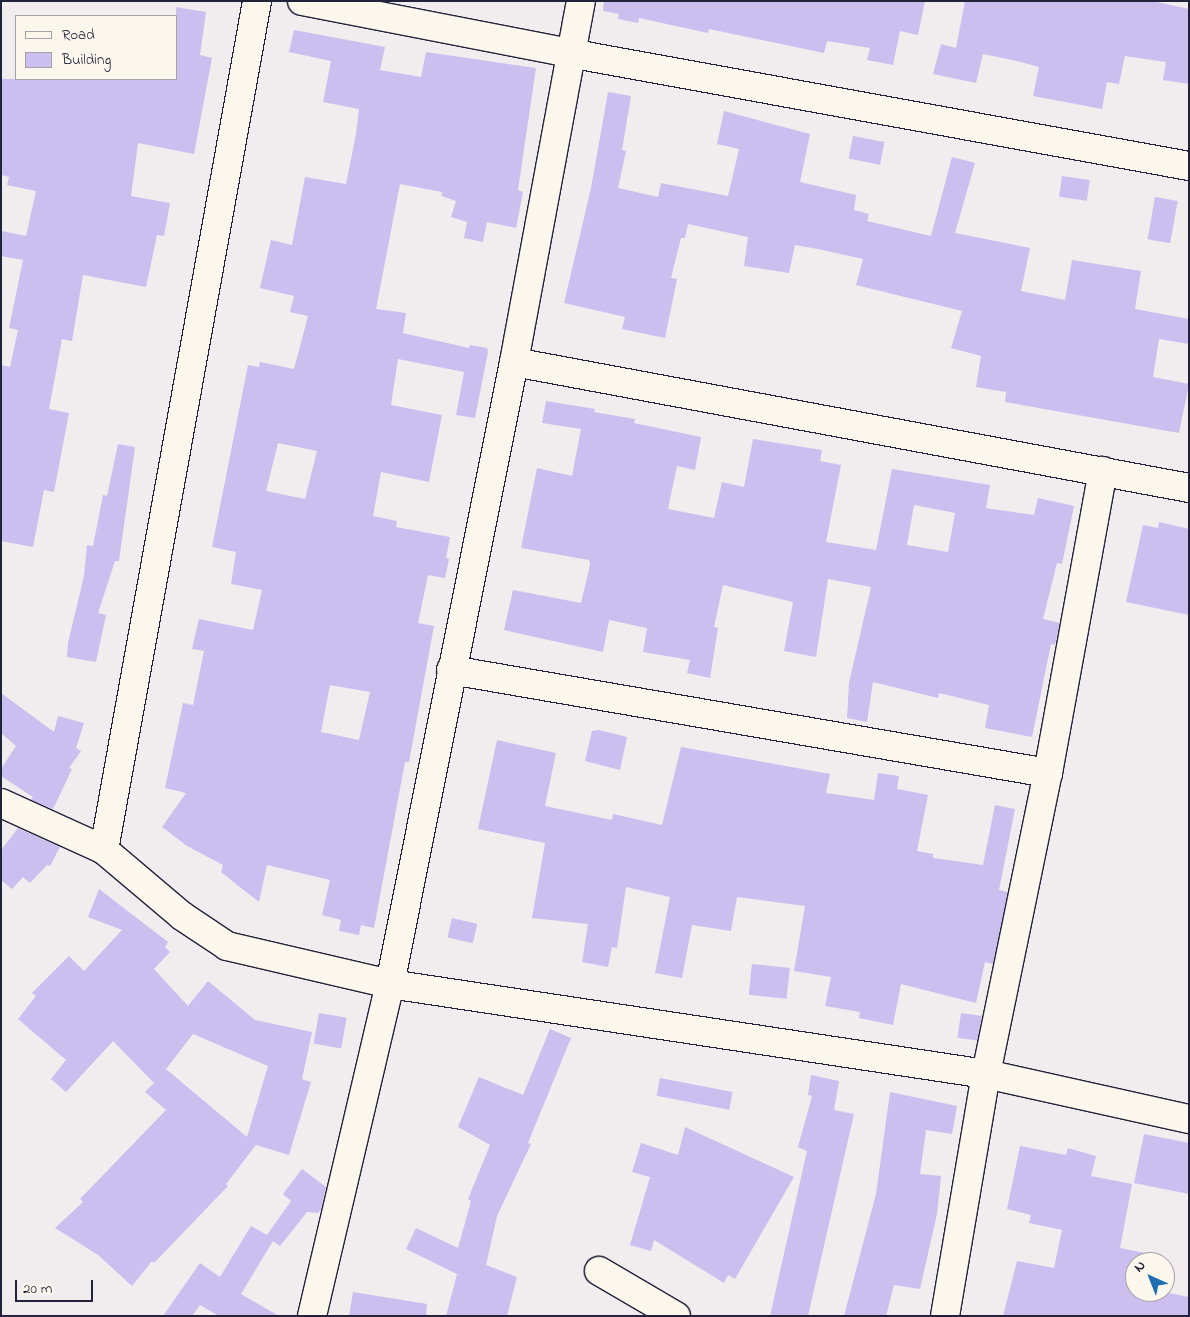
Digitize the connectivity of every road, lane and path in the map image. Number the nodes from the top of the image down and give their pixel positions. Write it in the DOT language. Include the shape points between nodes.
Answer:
graph roads {
  1 [pos="257,1"];
  2 [pos="302,1"];
  3 [pos="581,1"];
  4 [pos="569,53"];
  5 [pos="1189,166"];
  6 [pos="514,362"];
  7 [pos="1103,471"];
  8 [pos="1189,488"];
  9 [pos="451,670"];
  10 [pos="1048,773"];
  11 [pos="1,802"];
  12 [pos="104,850"];
  13 [pos="390,984"];
  14 [pos="986,1074"];
  15 [pos="1189,1119"];
  16 [pos="599,1271"];
  17 [pos="312,1316"];
  18 [pos="676,1316"];
  19 [pos="946,1316"];
  1 -- 12 [label="street"];
  2 -- 4 [label="street"];
  3 -- 4 [label="street"];
  4 -- 5 [label="street"];
  4 -- 6 [label="street"];
  6 -- 7 [label="street"];
  6 -- 9 [label="street"];
  7 -- 8 [label="street"];
  7 -- 10 [label="street"];
  9 -- 10 [label="street"];
  9 -- 13 [label="street"];
  10 -- 14 [label="street"];
  11 -- 12 [label="street"];
  12 -- 13 [label="street" via="182,916 227,946"];
  13 -- 14 [label="street"];
  13 -- 17 [label="street"];
  14 -- 15 [label="street"];
  14 -- 19 [label="street"];
  16 -- 18 [label="street"];
}
